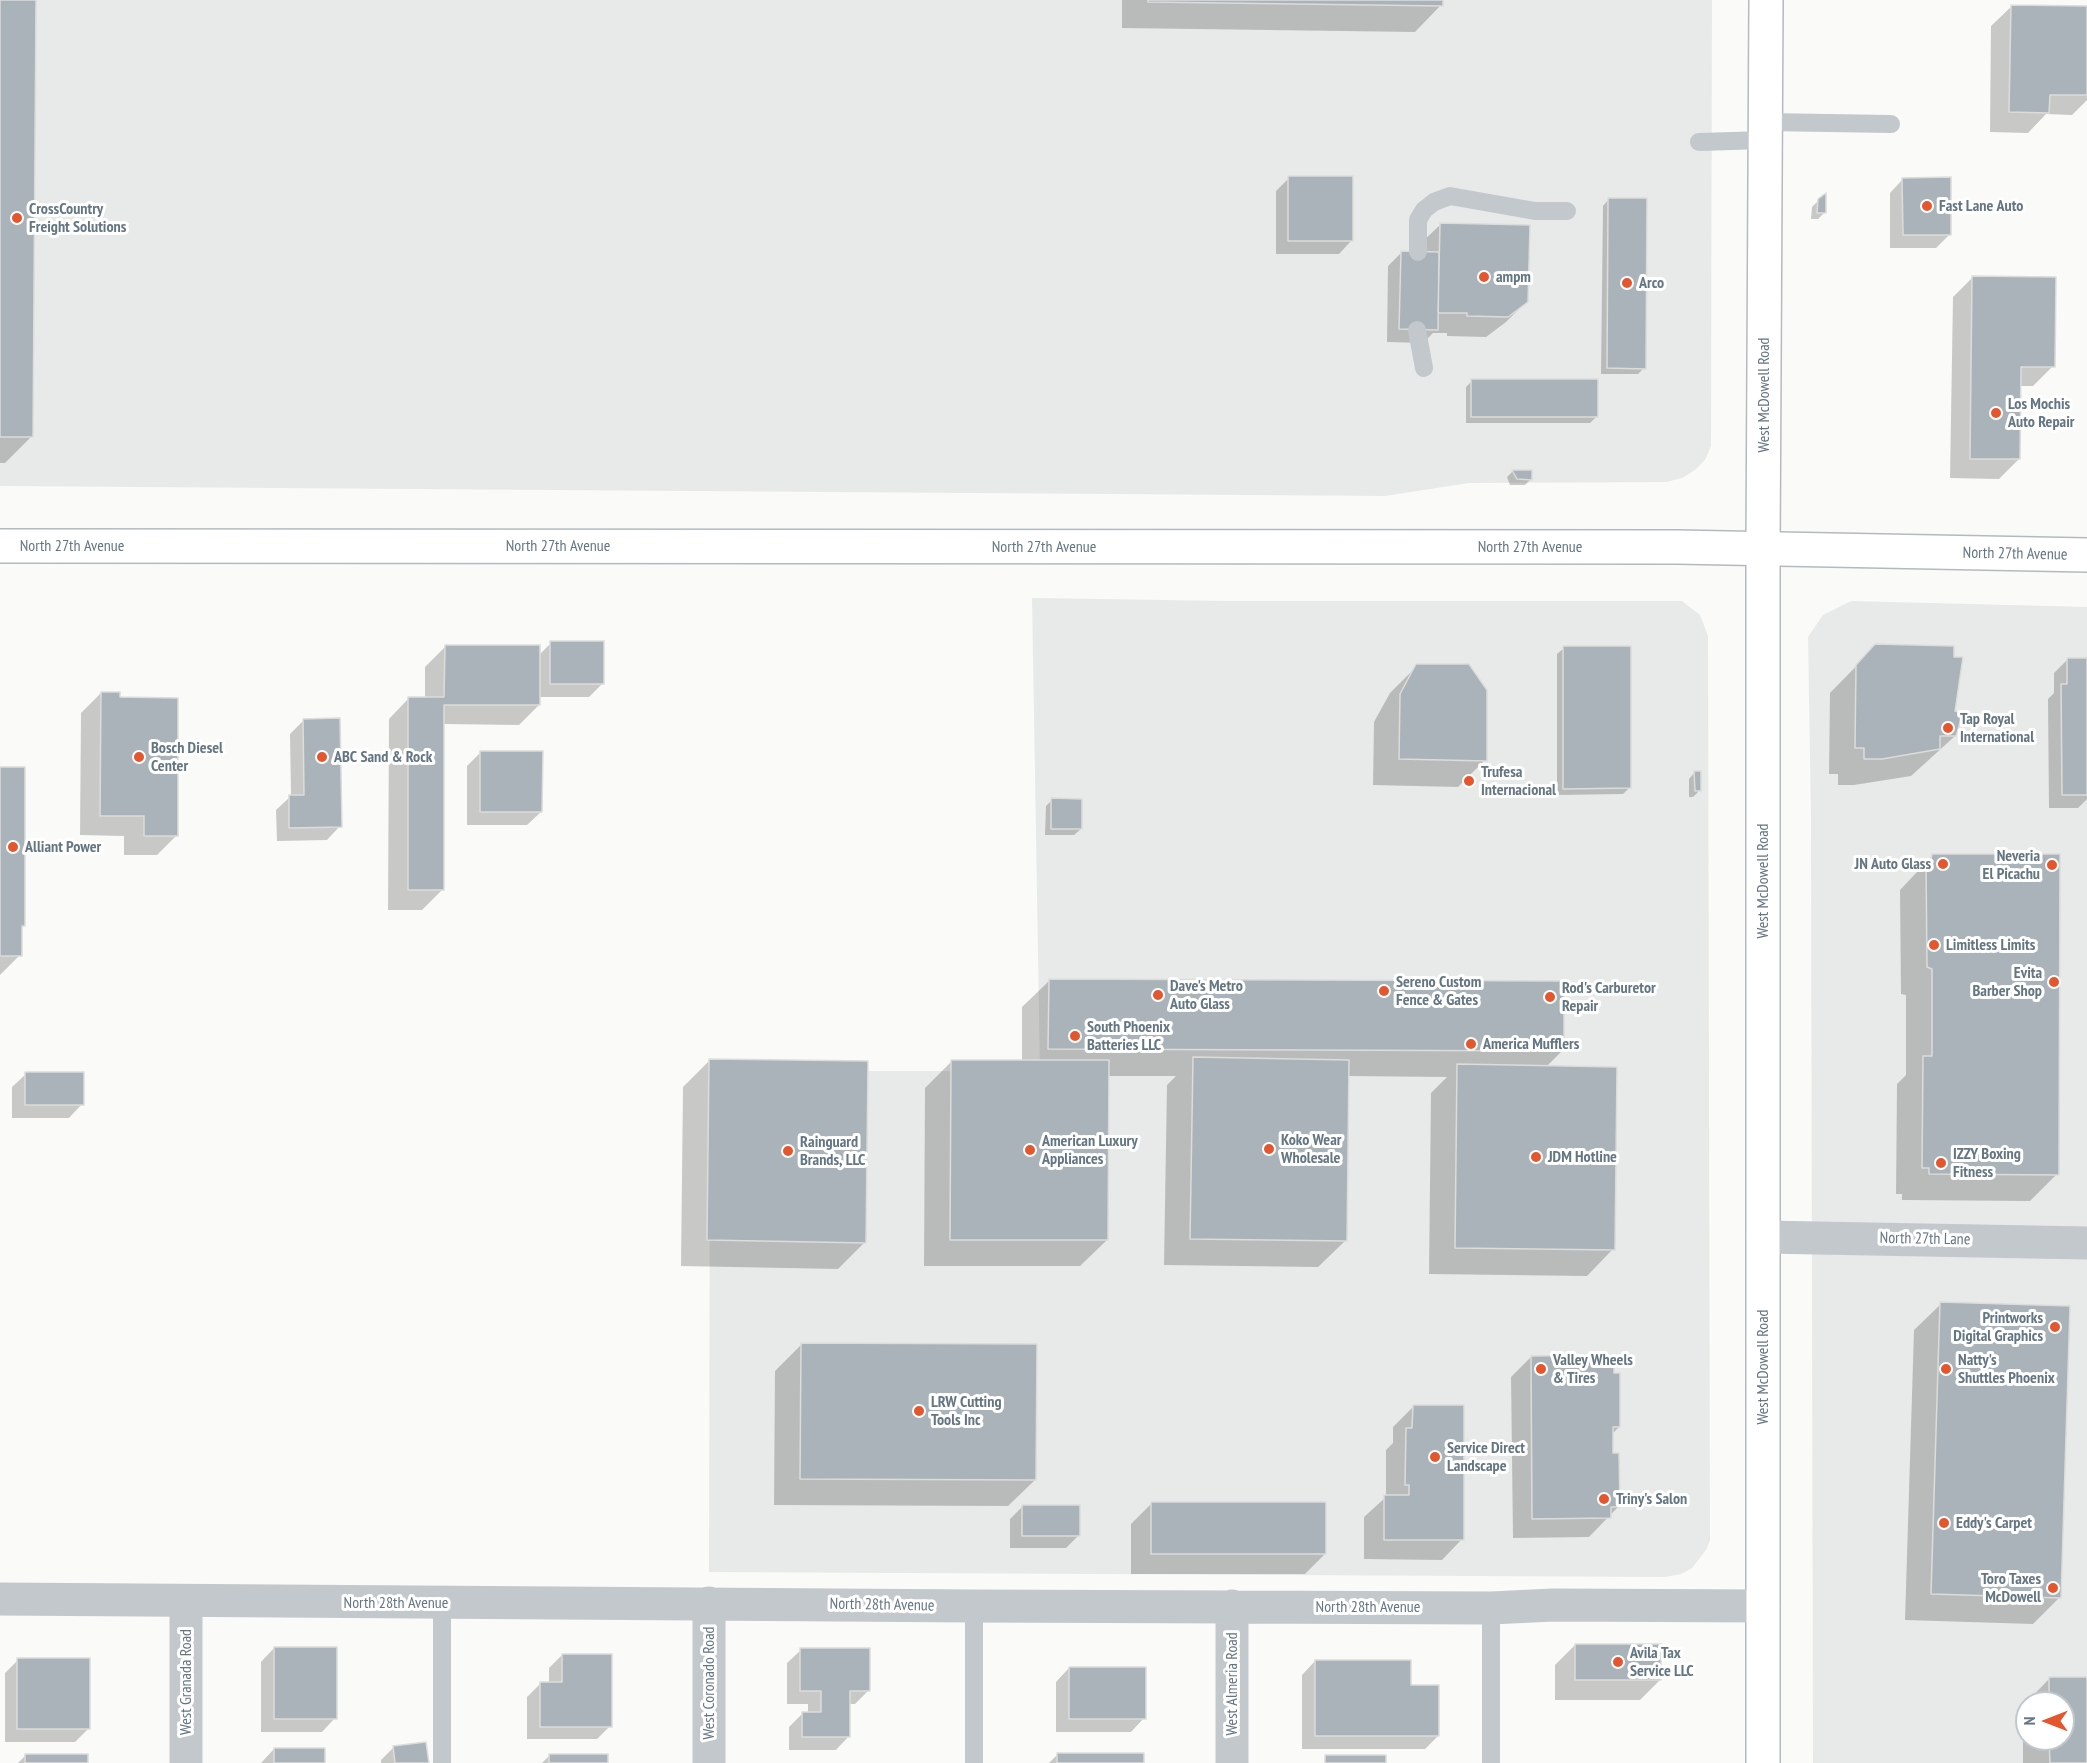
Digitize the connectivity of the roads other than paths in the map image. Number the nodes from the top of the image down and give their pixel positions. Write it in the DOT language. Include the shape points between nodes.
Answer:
graph roads {
  1 [pos="1766,0"];
  2 [pos="1891,124"];
  3 [pos="1765,131"];
  4 [pos="1699,142"];
  5 [pos="1567,211"];
  6 [pos="1418,252"];
  7 [pos="1417,330"];
  8 [pos="1424,368"];
  9 [pos="0,546"];
  10 [pos="1763,548"];
  11 [pos="2087,555"];
  12 [pos="1763,1237"];
  13 [pos="2087,1243"];
  14 [pos="0,1599"];
  15 [pos="186,1601"];
  16 [pos="442,1603"];
  17 [pos="709,1603"];
  18 [pos="974,1606"];
  19 [pos="1232,1606"];
  20 [pos="1763,1606"];
  21 [pos="1491,1608"];
  22 [pos="186,1763"];
  23 [pos="442,1763"];
  24 [pos="709,1763"];
  25 [pos="974,1763"];
  26 [pos="1232,1763"];
  27 [pos="1491,1763"];
  28 [pos="1763,1763"];
  1 -- 3 [label="main road, West McDowell Road"];
  2 -- 3 [label="lane"];
  3 -- 4 [label="lane"];
  3 -- 10 [label="main road, West McDowell Road"];
  5 -- 6 [label="lane" via="1535,211 1450,196 1434,202 1418,220"];
  7 -- 8 [label="lane"];
  9 -- 10 [label="main road, North 27th Avenue"];
  10 -- 11 [label="main road, North 27th Avenue"];
  10 -- 12 [label="main road, West McDowell Road"];
  12 -- 13 [label="street, North 27th Lane"];
  12 -- 20 [label="main road, West McDowell Road"];
  14 -- 15 [label="street, North 28th Avenue"];
  15 -- 16 [label="street, North 28th Avenue"];
  15 -- 22 [label="street, West Granada Road"];
  16 -- 17 [label="street, North 28th Avenue"];
  16 -- 23 [label="lane"];
  17 -- 18 [label="street, North 28th Avenue"];
  17 -- 24 [label="street, West Coronado Road"];
  18 -- 19 [label="street, North 28th Avenue"];
  18 -- 25 [label="lane"];
  19 -- 21 [label="street, North 28th Avenue"];
  19 -- 26 [label="street, West Almeria Road"];
  20 -- 21 [label="street, North 28th Avenue"];
  20 -- 28 [label="main road, West McDowell Road"];
  21 -- 27 [label="lane"];
}
